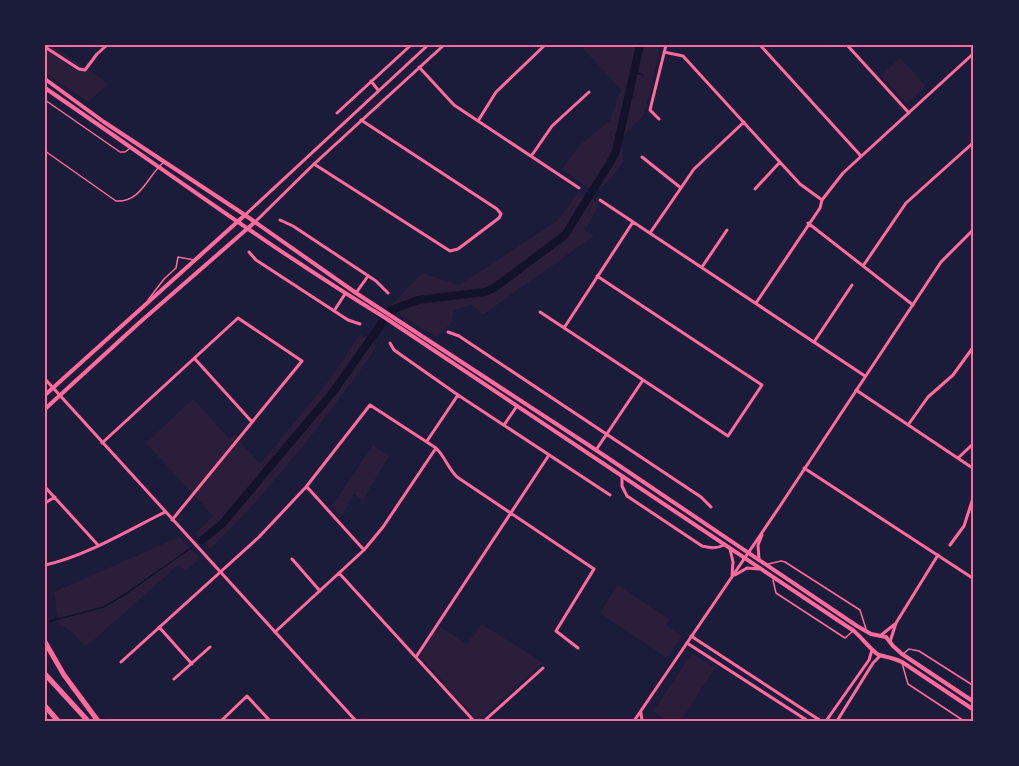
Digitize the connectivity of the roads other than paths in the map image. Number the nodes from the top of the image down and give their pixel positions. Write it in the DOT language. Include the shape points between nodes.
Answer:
graph roads {
  1 [pos="107,45"];
  2 [pos="411,45"];
  3 [pos="428,45"];
  4 [pos="444,45"];
  5 [pos="545,45"];
  6 [pos="666,45"];
  7 [pos="760,45"];
  8 [pos="847,45"];
  9 [pos="45,47"];
  10 [pos="664,52"];
  11 [pos="974,53"];
  12 [pos="412,59"];
  13 [pos="419,67"];
  14 [pos="46,81"];
  15 [pos="371,81"];
  16 [pos="45,88"];
  17 [pos="378,90"];
  18 [pos="589,92"];
  19 [pos="45,100"];
  20 [pos="337,113"];
  21 [pos="909,113"];
  22 [pos="659,119"];
  23 [pos="361,120"];
  24 [pos="477,121"];
  25 [pos="744,122"];
  26 [pos="974,142"];
  27 [pos="129,148"];
  28 [pos="45,152"];
  29 [pos="532,155"];
  30 [pos="861,156"];
  31 [pos="642,157"];
  32 [pos="164,162"];
  33 [pos="780,162"];
  34 [pos="314,164"];
  35 [pos="158,167"];
  36 [pos="579,188"];
  37 [pos="681,188"];
  38 [pos="755,189"];
  39 [pos="600,200"];
  40 [pos="822,200"];
  41 [pos="245,215"];
  42 [pos="280,220"];
  43 [pos="237,222"];
  44 [pos="255,222"];
  45 [pos="633,222"];
  46 [pos="808,223"];
  47 [pos="247,228"];
  48 [pos="974,229"];
  49 [pos="727,230"];
  50 [pos="650,233"];
  51 [pos="249,252"];
  52 [pos="196,260"];
  53 [pos="863,266"];
  54 [pos="702,267"];
  55 [pos="368,276"];
  56 [pos="597,276"];
  57 [pos="852,285"];
  58 [pos="349,288"];
  59 [pos="357,293"];
  60 [pos="388,293"];
  61 [pos="345,294"];
  62 [pos="352,299"];
  63 [pos="145,303"];
  64 [pos="756,303"];
  65 [pos="913,305"];
  66 [pos="334,311"];
  67 [pos="540,312"];
  68 [pos="122,324"];
  69 [pos="360,324"];
  70 [pos="564,328"];
  71 [pos="128,332"];
  72 [pos="448,333"];
  73 [pos="814,342"];
  74 [pos="390,344"];
  75 [pos="974,346"];
  76 [pos="195,359"];
  77 [pos="866,376"];
  78 [pos="45,379"];
  79 [pos="643,380"];
  80 [pos="53,387"];
  81 [pos="856,390"];
  82 [pos="59,394"];
  83 [pos="45,395"];
  84 [pos="458,395"];
  85 [pos="519,400"];
  86 [pos="517,406"];
  87 [pos="45,409"];
  88 [pos="252,422"];
  89 [pos="504,425"];
  90 [pos="908,425"];
  91 [pos="608,434"];
  92 [pos="427,441"];
  93 [pos="102,443"];
  94 [pos="974,443"];
  95 [pos="436,448"];
  96 [pos="596,450"];
  97 [pos="549,455"];
  98 [pos="592,455"];
  99 [pos="958,458"];
  100 [pos="804,468"];
  101 [pos="974,468"];
  102 [pos="622,477"];
  103 [pos="45,487"];
  104 [pos="306,487"];
  105 [pos="610,495"];
  106 [pos="974,495"];
  107 [pos="55,496"];
  108 [pos="45,503"];
  109 [pos="711,507"];
  110 [pos="165,512"];
  111 [pos="511,513"];
  112 [pos="172,520"];
  113 [pos="764,530"];
  114 [pos="98,545"];
  115 [pos="724,545"];
  116 [pos="950,545"];
  117 [pos="729,549"];
  118 [pos="364,550"];
  119 [pos="748,552"];
  120 [pos="938,555"];
  121 [pos="744,558"];
  122 [pos="292,559"];
  123 [pos="759,559"];
  124 [pos="45,565"];
  125 [pos="767,565"];
  126 [pos="764,571"];
  127 [pos="219,572"];
  128 [pos="339,573"];
  129 [pos="772,576"];
  130 [pos="731,577"];
  131 [pos="974,579"];
  132 [pos="320,591"];
  133 [pos="896,623"];
  134 [pos="159,627"];
  135 [pos="854,631"];
  136 [pos="275,632"];
  137 [pos="867,632"];
  138 [pos="691,636"];
  139 [pos="879,636"];
  140 [pos="45,642"];
  141 [pos="890,642"];
  142 [pos="687,643"];
  143 [pos="210,647"];
  144 [pos="578,648"];
  145 [pos="872,649"];
  146 [pos="885,652"];
  147 [pos="902,654"];
  148 [pos="416,657"];
  149 [pos="120,662"];
  150 [pos="902,662"];
  151 [pos="192,664"];
  152 [pos="543,668"];
  153 [pos="45,674"];
  154 [pos="174,679"];
  155 [pos="974,686"];
  156 [pos="974,702"];
  157 [pos="45,706"];
  158 [pos="974,710"];
  159 [pos="58,721"];
  160 [pos="88,721"];
  161 [pos="98,721"];
  162 [pos="221,721"];
  163 [pos="270,721"];
  164 [pos="356,721"];
  165 [pos="474,721"];
  166 [pos="484,721"];
  167 [pos="638,721"];
  168 [pos="808,721"];
  169 [pos="824,721"];
  170 [pos="837,721"];
  171 [pos="964,721"];
  1 -- 9 [label="street" via="85,70"];
  2 -- 15 [label="street"];
  3 -- 12 [label="street"];
  4 -- 13 [label="street"];
  5 -- 24 [label="street" via="496,92"];
  6 -- 10 [label="street"];
  7 -- 30 [label="street"];
  8 -- 21 [label="street"];
  10 -- 22 [label="street" via="650,110"];
  10 -- 25 [label="street" via="683,56"];
  11 -- 21 [label="street"];
  12 -- 13 [label="street"];
  12 -- 17 [label="street"];
  13 -- 23 [label="street"];
  13 -- 24 [label="street" via="449,100"];
  14 -- 32 [label="main road"];
  15 -- 17 [label="street"];
  15 -- 20 [label="street"];
  16 -- 27 [label="main road"];
  17 -- 41 [label="street"];
  18 -- 29 [label="street" via="552,126"];
  19 -- 27 [label="lane" via="120,152"];
  21 -- 30 [label="street"];
  23 -- 34 [label="street"];
  23 -- 34 [label="street" via="497,210 499,218 450,251"];
  24 -- 29 [label="street"];
  25 -- 33 [label="street"];
  25 -- 37 [label="street" via="694,169"];
  26 -- 53 [label="street" via="906,203"];
  27 -- 35 [label="main road"];
  28 -- 35 [label="lane" via="116,201 129,199 150,181"];
  29 -- 36 [label="street"];
  30 -- 40 [label="street"];
  31 -- 37 [label="street"];
  32 -- 35 [label="lane"];
  32 -- 41 [label="main road"];
  33 -- 38 [label="street"];
  33 -- 40 [label="street"];
  34 -- 44 [label="street"];
  35 -- 43 [label="main road"];
  37 -- 50 [label="street"];
  39 -- 45 [label="street"];
  40 -- 46 [label="street"];
  41 -- 43 [label="main road"];
  41 -- 44 [label="main road"];
  42 -- 55 [label="street"];
  43 -- 47 [label="main road"];
  43 -- 52 [label="main road"];
  44 -- 47 [label="main road"];
  44 -- 58 [label="main road"];
  45 -- 50 [label="street"];
  45 -- 56 [label="street"];
  46 -- 53 [label="street"];
  46 -- 64 [label="street"];
  47 -- 61 [label="main road"];
  47 -- 71 [label="main road"];
  48 -- 65 [label="street" via="941,262"];
  49 -- 54 [label="street"];
  50 -- 54 [label="street"];
  51 -- 66 [label="street" via="255,260"];
  52 -- 63 [label="main road"];
  52 -- 63 [label="lane" via="178,257 176,268"];
  53 -- 65 [label="street"];
  54 -- 64 [label="street"];
  55 -- 59 [label="street"];
  55 -- 60 [label="street"];
  56 -- 70 [label="street"];
  56 -- 79 [label="street" via="762,385 728,436"];
  57 -- 73 [label="street"];
  58 -- 59 [label="main road"];
  58 -- 61 [label="main road"];
  59 -- 62 [label="main road"];
  59 -- 85 [label="main road"];
  61 -- 62 [label="main road"];
  61 -- 66 [label="street"];
  62 -- 86 [label="main road"];
  63 -- 68 [label="main road"];
  64 -- 73 [label="street"];
  65 -- 77 [label="street"];
  66 -- 69 [label="street"];
  67 -- 70 [label="street"];
  68 -- 71 [label="main road"];
  68 -- 80 [label="main road"];
  70 -- 79 [label="street"];
  71 -- 82 [label="main road"];
  72 -- 91 [label="street" via="459,336"];
  73 -- 77 [label="street"];
  74 -- 84 [label="street"];
  75 -- 90 [label="street"];
  76 -- 88 [label="street"];
  76 -- 88 [label="street" via="238,318 302,361"];
  76 -- 93 [label="street"];
  77 -- 81 [label="street"];
  78 -- 80 [label="street"];
  79 -- 91 [label="street"];
  80 -- 82 [label="street"];
  80 -- 83 [label="main road"];
  81 -- 90 [label="street"];
  81 -- 100 [label="street"];
  82 -- 87 [label="main road"];
  82 -- 93 [label="street"];
  84 -- 89 [label="street"];
  84 -- 92 [label="street"];
  85 -- 86 [label="main road"];
  85 -- 96 [label="main road"];
  86 -- 89 [label="street"];
  86 -- 98 [label="main road"];
  88 -- 112 [label="street"];
  89 -- 97 [label="street"];
  90 -- 99 [label="street"];
  91 -- 96 [label="street"];
  91 -- 109 [label="street"];
  92 -- 95 [label="street"];
  92 -- 104 [label="street" via="370,405"];
  93 -- 110 [label="street"];
  94 -- 99 [label="street"];
  95 -- 111 [label="street" via="457,477"];
  95 -- 118 [label="street"];
  96 -- 98 [label="main road"];
  96 -- 119 [label="main road"];
  97 -- 105 [label="street"];
  97 -- 111 [label="street"];
  98 -- 102 [label="main road"];
  99 -- 101 [label="street"];
  100 -- 113 [label="street"];
  100 -- 120 [label="street"];
  102 -- 115 [label="main road"];
  102 -- 115 [label="street" via="627,496 702,546 712,549"];
  103 -- 107 [label="street"];
  104 -- 118 [label="street"];
  104 -- 127 [label="street"];
  106 -- 116 [label="street" via="964,526"];
  107 -- 108 [label="street"];
  107 -- 114 [label="street"];
  110 -- 112 [label="street"];
  110 -- 114 [label="street"];
  111 -- 144 [label="street" via="594,569 556,631"];
  111 -- 148 [label="street"];
  112 -- 127 [label="street"];
  113 -- 119 [label="street"];
  113 -- 123 [label="street" via="758,545"];
  114 -- 124 [label="street"];
  115 -- 117 [label="main road"];
  117 -- 121 [label="main road"];
  117 -- 130 [label="street" via="733,560"];
  118 -- 128 [label="street"];
  119 -- 121 [label="street"];
  119 -- 123 [label="main road"];
  120 -- 131 [label="street"];
  120 -- 133 [label="street"];
  121 -- 126 [label="main road"];
  121 -- 130 [label="street"];
  122 -- 132 [label="street"];
  123 -- 125 [label="main road"];
  125 -- 137 [label="main road"];
  125 -- 137 [label="lane" via="785,562 860,610"];
  126 -- 129 [label="main road"];
  126 -- 130 [label="street" via="747,568"];
  127 -- 134 [label="street"];
  127 -- 136 [label="street"];
  128 -- 132 [label="street"];
  128 -- 148 [label="street"];
  129 -- 135 [label="main road"];
  129 -- 135 [label="lane" via="776,593 845,638"];
  130 -- 138 [label="street"];
  132 -- 136 [label="street"];
  133 -- 139 [label="street"];
  133 -- 141 [label="street"];
  134 -- 149 [label="street"];
  134 -- 151 [label="street"];
  135 -- 145 [label="main road"];
  136 -- 164 [label="street"];
  137 -- 139 [label="main road"];
  138 -- 142 [label="street"];
  138 -- 169 [label="street"];
  139 -- 141 [label="main road"];
  139 -- 145 [label="main road"];
  140 -- 161 [label="highway"];
  141 -- 146 [label="main road"];
  141 -- 147 [label="main road"];
  142 -- 167 [label="street"];
  142 -- 168 [label="street"];
  143 -- 151 [label="street"];
  145 -- 146 [label="main road"];
  145 -- 169 [label="street"];
  146 -- 150 [label="main road"];
  146 -- 170 [label="street" via="873,663"];
  147 -- 155 [label="lane" via="909,649 919,651"];
  147 -- 156 [label="main road"];
  148 -- 165 [label="street"];
  150 -- 158 [label="main road"];
  150 -- 171 [label="lane" via="908,684"];
  151 -- 154 [label="street"];
  152 -- 166 [label="street"];
  153 -- 160 [label="highway"];
  157 -- 159 [label="highway"];
  162 -- 163 [label="street" via="247,696"];
}
